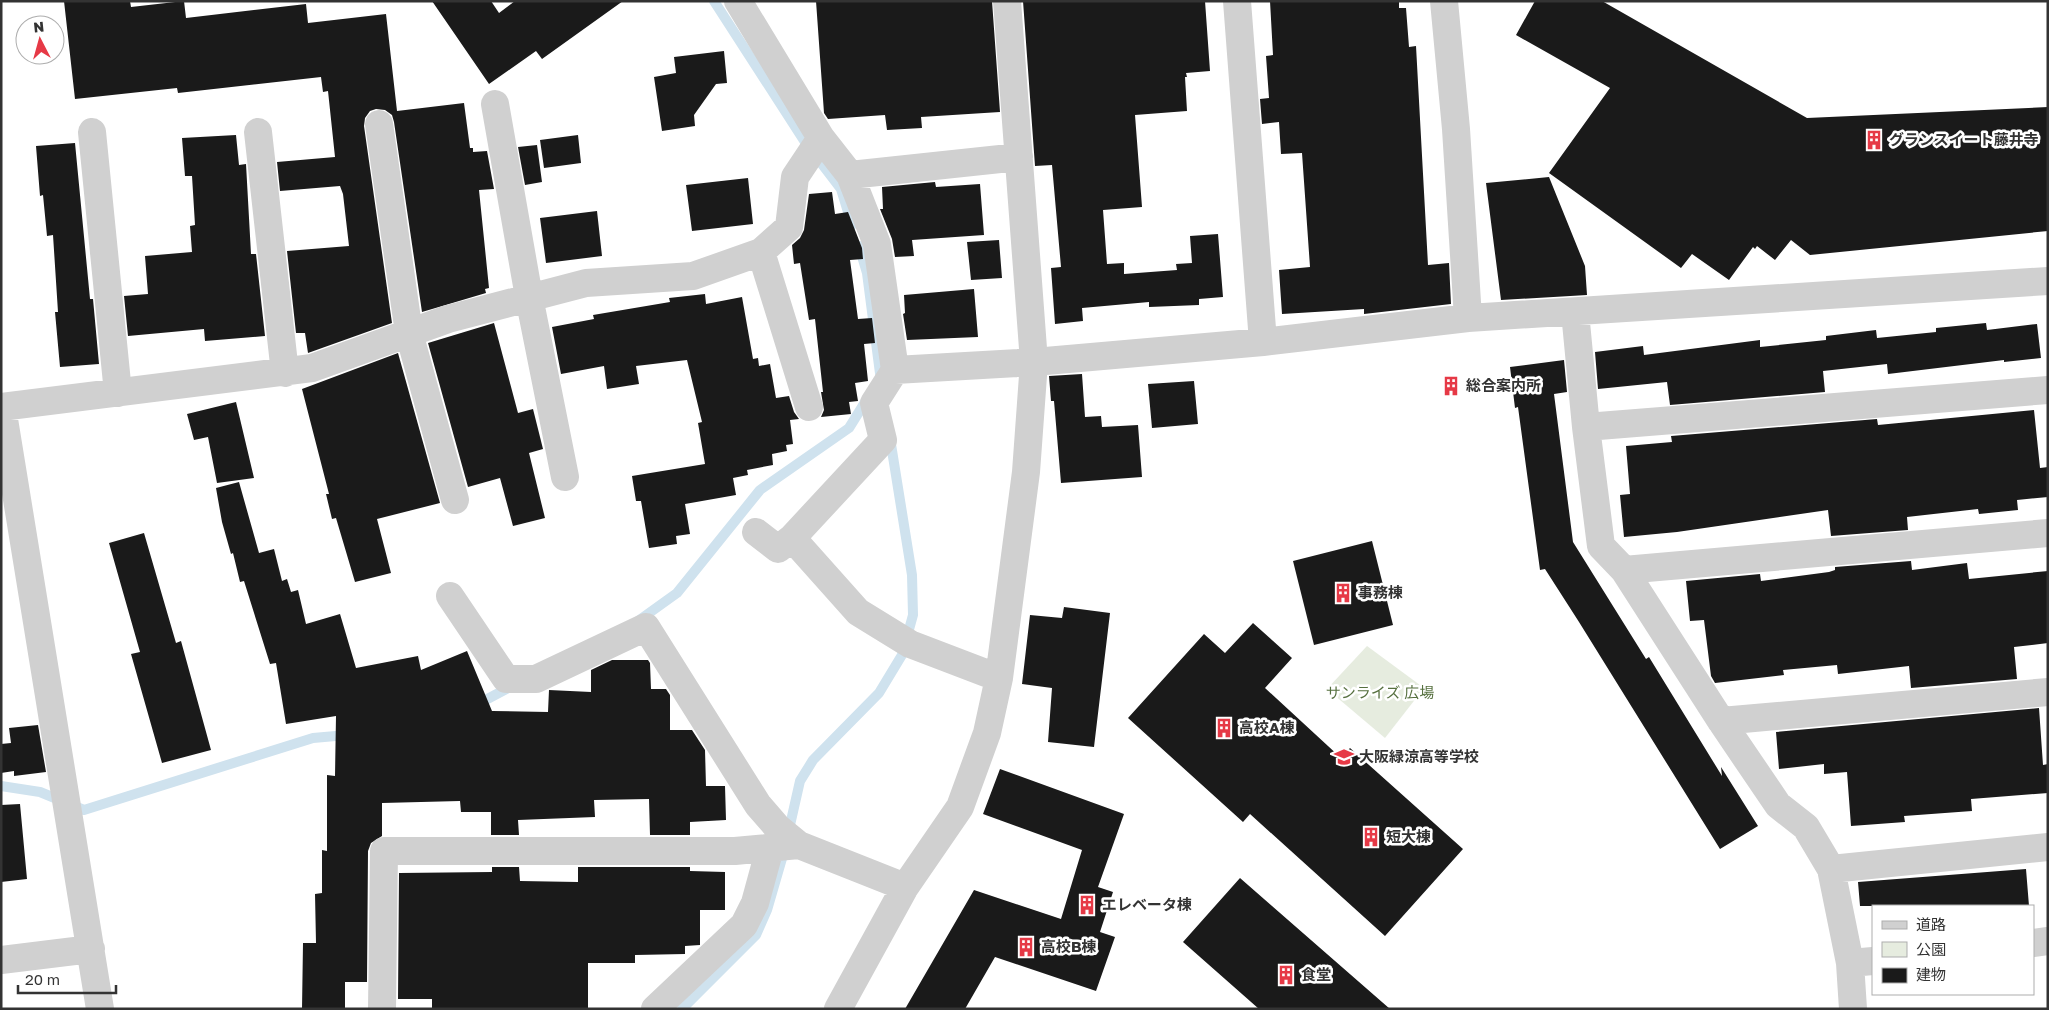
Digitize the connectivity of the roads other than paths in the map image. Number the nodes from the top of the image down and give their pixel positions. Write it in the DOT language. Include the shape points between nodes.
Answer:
graph roads {
  1 [pos="738,1"];
  2 [pos="1007,1"];
  3 [pos="1237,1"];
  4 [pos="1444,1"];
  5 [pos="495,104"];
  6 [pos="378,124"];
  7 [pos="92,132"];
  8 [pos="258,132"];
  9 [pos="821,138"];
  10 [pos="1019,157"];
  11 [pos="850,175"];
  12 [pos="761,252"];
  13 [pos="2048,281"];
  14 [pos="528,298"];
  15 [pos="1575,312"];
  16 [pos="1468,318"];
  17 [pos="410,333"];
  18 [pos="1263,342"];
  19 [pos="1034,362"];
  20 [pos="895,370"];
  21 [pos="285,373"];
  22 [pos="2048,390"];
  23 [pos="118,393"];
  24 [pos="1,407"];
  25 [pos="810,407"];
  26 [pos="1586,427"];
  27 [pos="565,477"];
  28 [pos="455,500"];
  29 [pos="756,532"];
  30 [pos="2048,533"];
  31 [pos="792,538"];
  32 [pos="1624,570"];
  33 [pos="450,596"];
  34 [pos="999,678"];
  35 [pos="2048,692"];
  36 [pos="1721,721"];
  37 [pos="799,845"];
  38 [pos="2048,847"];
  39 [pos="770,848"];
  40 [pos="1831,869"];
  41 [pos="905,887"];
  42 [pos="2048,941"];
  43 [pos="2034,943"];
  44 [pos="90,949"];
  45 [pos="1,960"];
  46 [pos="1861,962"];
  47 [pos="100,1009"];
  48 [pos="382,1009"];
  49 [pos="655,1009"];
  50 [pos="838,1009"];
  51 [pos="1853,1009"];
  1 -- 9 [label="street"];
  2 -- 10 [label="street"];
  3 -- 18 [label="street"];
  4 -- 16 [label="street"];
  5 -- 14 [label="street"];
  6 -- 17 [label="street"];
  7 -- 23 [label="street"];
  8 -- 21 [label="street"];
  9 -- 11 [label="street"];
  9 -- 12 [label="street" via="795,177 789,227"];
  10 -- 11 [label="street"];
  10 -- 19 [label="street"];
  11 -- 20 [label="street" via="877,244"];
  12 -- 14 [label="street" via="693,276 586,283"];
  12 -- 25 [label="street"];
  13 -- 15 [label="street"];
  14 -- 17 [label="street" via="448,319"];
  14 -- 27 [label="street"];
  15 -- 16 [label="street"];
  15 -- 26 [label="street"];
  16 -- 18 [label="street"];
  17 -- 21 [label="street" via="312,368"];
  17 -- 28 [label="street"];
  18 -- 19 [label="street"];
  19 -- 20 [label="street"];
  19 -- 34 [label="street" via="1026,472"];
  20 -- 31 [label="street" via="874,402 883,440"];
  21 -- 23 [label="street"];
  22 -- 26 [label="street"];
  23 -- 24 [label="street"];
  24 -- 44 [label="street"];
  26 -- 32 [label="street" via="1601,546"];
  29 -- 31 [label="street" via="778,549"];
  30 -- 32 [label="street"];
  31 -- 34 [label="street" via="858,612 910,644"];
  32 -- 36 [label="street"];
  33 -- 37 [label="street" via="506,679 536,680 646,626 758,805"];
  34 -- 41 [label="street" via="987,733 960,807"];
  35 -- 36 [label="street"];
  36 -- 40 [label="street" via="1778,805 1806,827"];
  37 -- 39 [label="street"];
  37 -- 41 [label="street"];
  38 -- 40 [label="street"];
  39 -- 48 [label="street" via="735,851 384,851"];
  39 -- 49 [label="street" via="755,903 744,925"];
  40 -- 46 [label="street"];
  41 -- 50 [label="street"];
  42 -- 43 [label="street"];
  44 -- 45 [label="street"];
  44 -- 47 [label="street"];
  46 -- 51 [label="street"];
}
